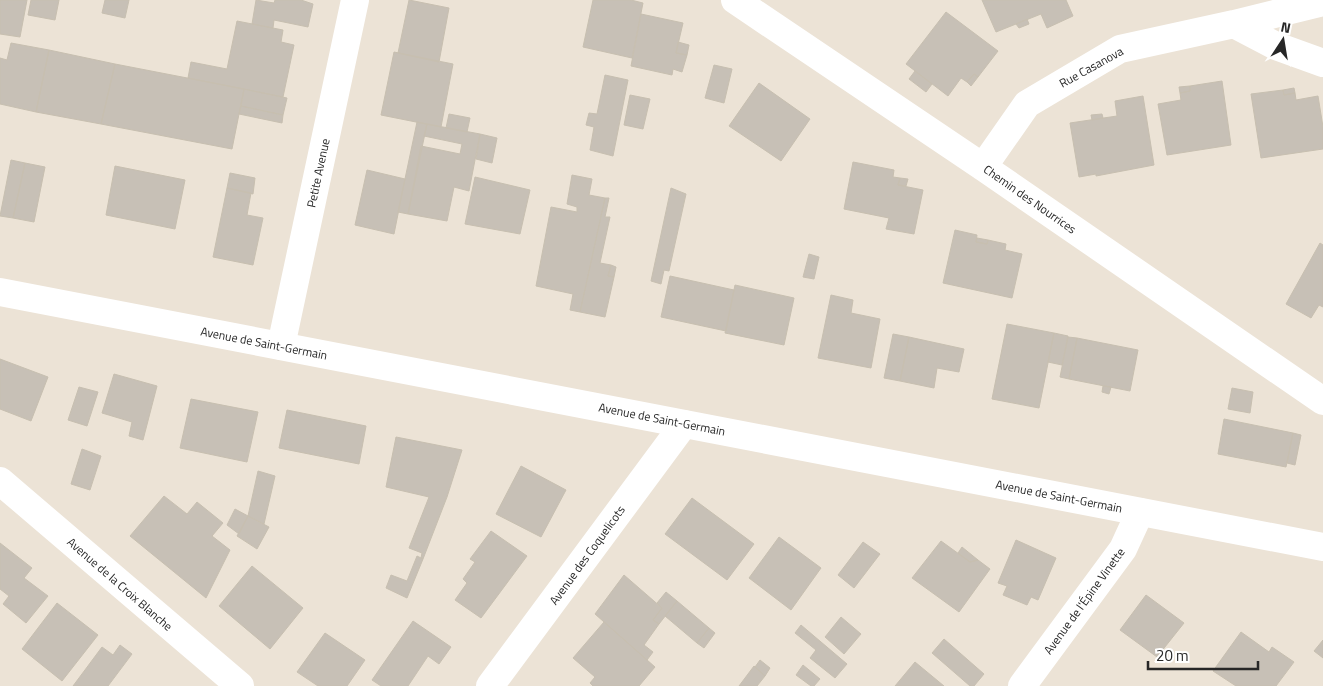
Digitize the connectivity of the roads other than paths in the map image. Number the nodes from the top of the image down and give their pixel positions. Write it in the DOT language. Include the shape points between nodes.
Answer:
graph roads {
  1 [pos="355,0"];
  2 [pos="735,0"];
  3 [pos="1323,2"];
  4 [pos="1234,24"];
  5 [pos="1323,63"];
  6 [pos="983,167"];
  7 [pos="0,292"];
  8 [pos="281,346"];
  9 [pos="1323,401"];
  10 [pos="684,424"];
  11 [pos="0,481"];
  12 [pos="1140,512"];
  13 [pos="1323,547"];
  14 [pos="240,686"];
  15 [pos="490,686"];
  16 [pos="1022,686"];
  1 -- 8 [label="street, Petite Avenue"];
  2 -- 6 [label="street, Chemin des Nourrices"];
  3 -- 4 [label="street, Rue Casanova"];
  4 -- 5 [label="street" via="1276,46"];
  4 -- 6 [label="street, Rue Casanova" via="1120,49 1027,104"];
  6 -- 9 [label="street, Chemin des Nourrices"];
  7 -- 8 [label="street, Avenue de Saint-Germain"];
  8 -- 10 [label="street, Avenue de Saint-Germain"];
  10 -- 12 [label="street, Avenue de Saint-Germain"];
  10 -- 15 [label="street, Avenue des Coquelicots"];
  11 -- 14 [label="street, Avenue de la Croix Blanche"];
  12 -- 13 [label="street, Avenue de Saint-Germain"];
  12 -- 16 [label="street, Avenue de l'Épine Vinette" via="1123,549"];
}
